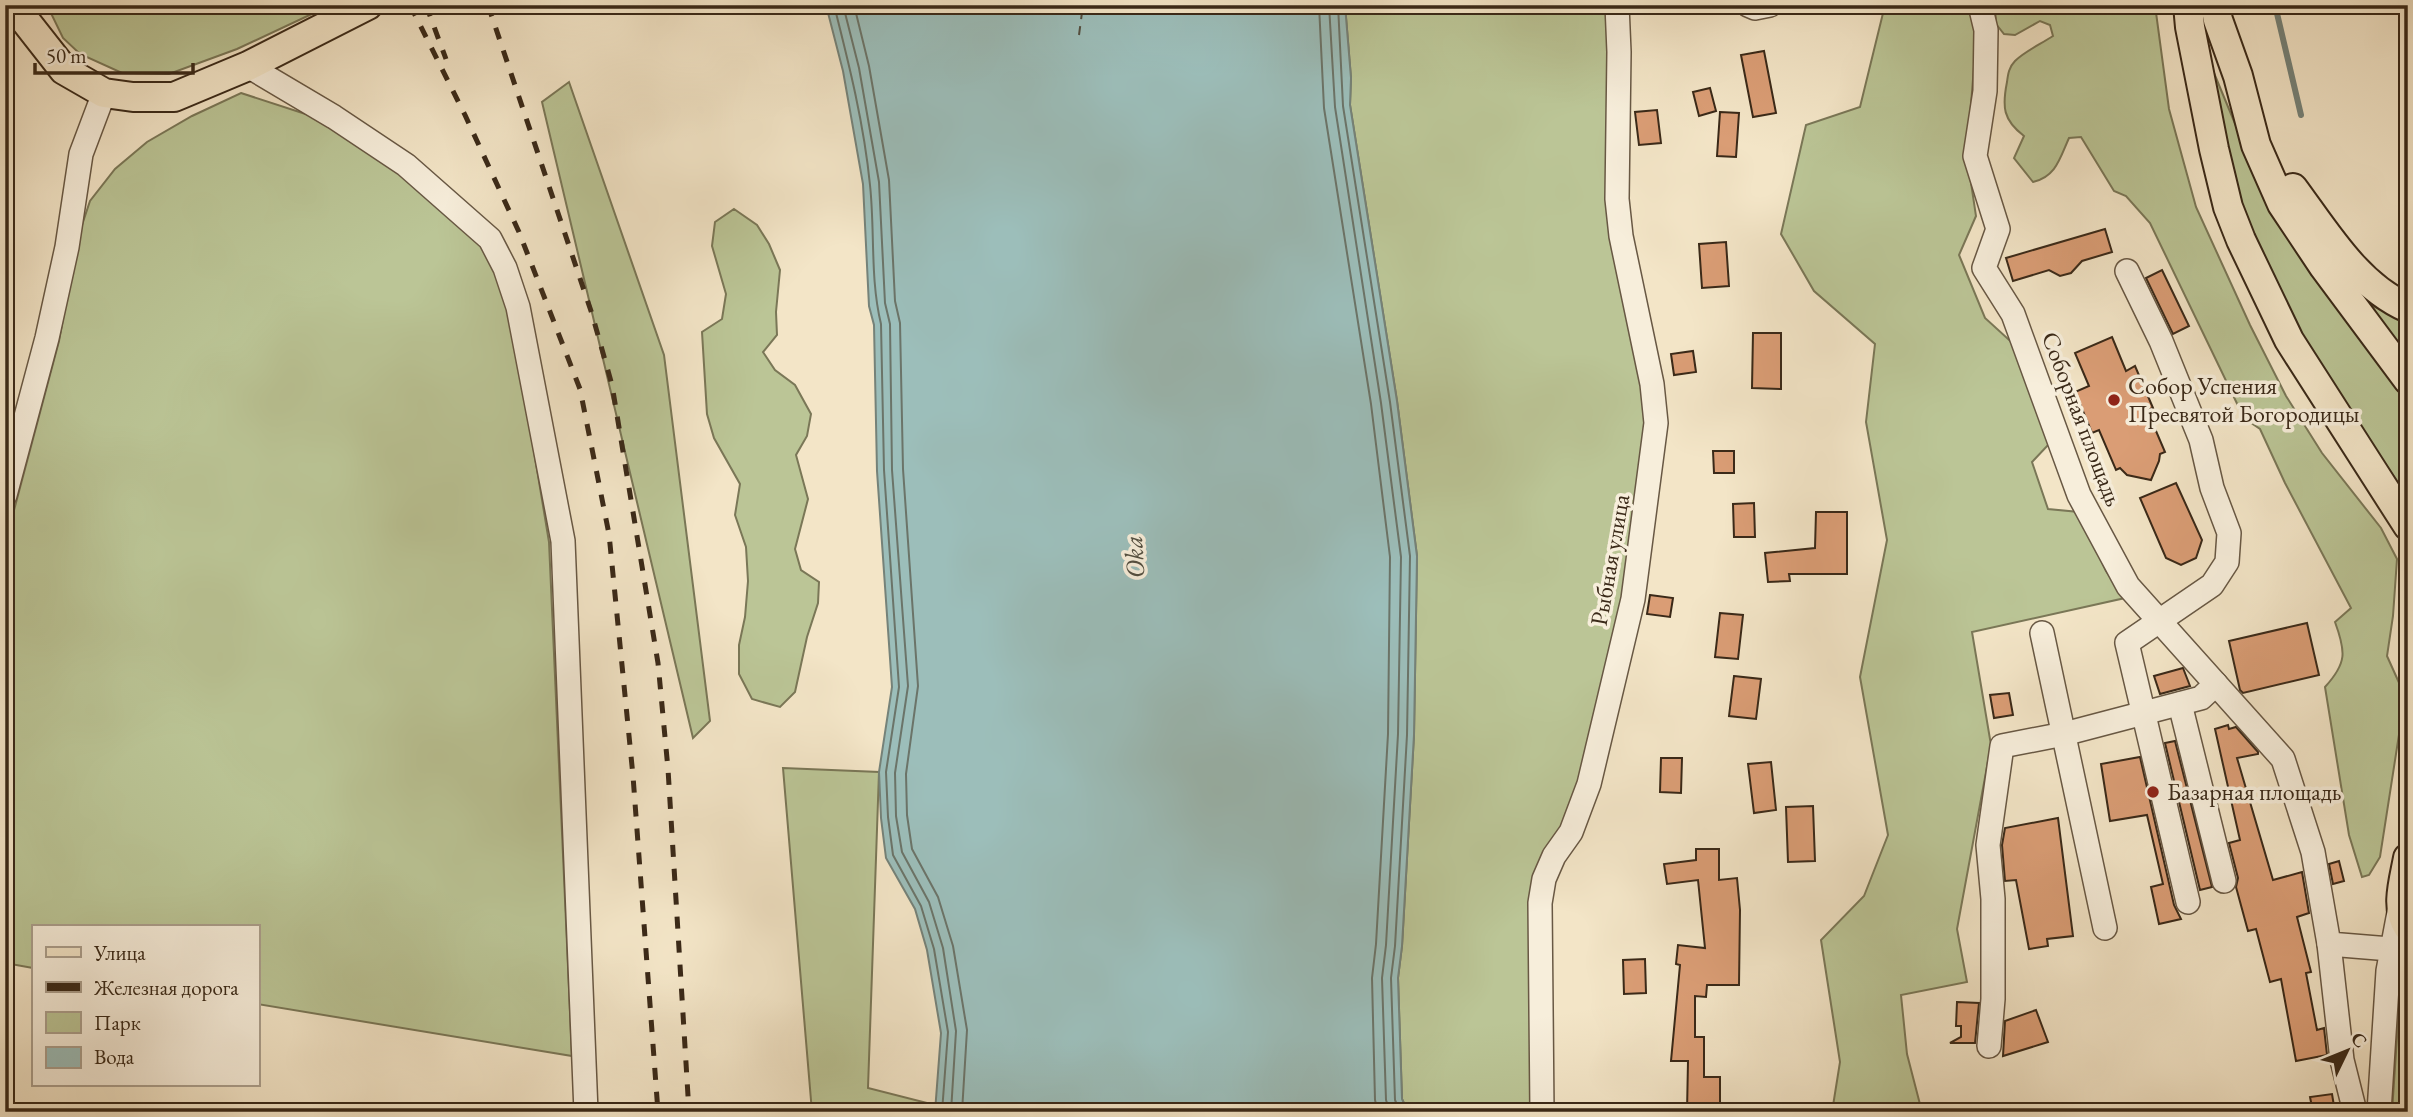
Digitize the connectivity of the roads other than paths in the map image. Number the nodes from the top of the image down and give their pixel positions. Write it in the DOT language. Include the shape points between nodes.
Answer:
graph roads {
  1 [pos="13,5"];
  2 [pos="368,5"];
  3 [pos="1617,5"];
  4 [pos="1748,5"];
  5 [pos="1770,5"];
  6 [pos="1980,5"];
  7 [pos="2188,5"];
  8 [pos="2215,5"];
  9 [pos="247,66"];
  10 [pos="2238,76"];
  11 [pos="104,93"];
  12 [pos="2127,271"];
  13 [pos="2408,308"];
  14 [pos="2408,380"];
  15 [pos="5,495"];
  16 [pos="2408,526"];
  17 [pos="2159,620"];
  18 [pos="2042,633"];
  19 [pos="2216,684"];
  20 [pos="2180,704"];
  21 [pos="2142,715"];
  22 [pos="2064,734"];
  23 [pos="2408,858"];
  24 [pos="2224,881"];
  25 [pos="2401,899"];
  26 [pos="2188,902"];
  27 [pos="2408,927"];
  28 [pos="2105,928"];
  29 [pos="2329,944"];
  30 [pos="2390,949"];
  31 [pos="1989,1045"];
  32 [pos="586,1112"];
  33 [pos="1542,1112"];
  34 [pos="2354,1112"];
  35 [pos="2379,1112"];
  1 -- 11 [label="main road" via="64,70"];
  2 -- 9 [label="main road"];
  3 -- 33 [label="street, Рыбная улица" via="1617,199 1656,423 1633,599 1589,784 1571,832 1544,879 1540,903"];
  4 -- 5 [label="street"];
  6 -- 17 [label="street, Соборная площадь" via="1986,30 1984,91 1975,156 1998,229 1984,268 2013,314 2079,495 2128,586"];
  7 -- 16 [label="main road" via="2214,149 2241,240 2289,340"];
  8 -- 10 [label="main road"];
  9 -- 11 [label="main road" via="174,97"];
  9 -- 32 [label="street" via="407,165 490,239 518,307 564,541"];
  10 -- 13 [label="main road" via="2292,186 2313,215 2361,275 2389,300"];
  10 -- 14 [label="main road" via="2256,145 2283,204"];
  11 -- 15 [label="street" via="81,154 47,338"];
  12 -- 17 [label="street" via="2201,440 2229,533 2227,562 2211,585"];
  17 -- 19 [label="street, Соборная площадь"];
  17 -- 21 [label="street" via="2127,643"];
  18 -- 22 [label="street"];
  19 -- 20 [label="street" via="2200,698"];
  19 -- 29 [label="street, Соборная площадь" via="2283,759 2313,852"];
  20 -- 21 [label="street"];
  20 -- 24 [label="street"];
  21 -- 22 [label="street"];
  21 -- 26 [label="street"];
  22 -- 28 [label="street"];
  22 -- 31 [label="street" via="2002,746 1988,845 1993,899"];
  23 -- 25 [label="main road"];
  25 -- 27 [label="main road"];
  25 -- 30 [label="street"];
  29 -- 30 [label="street"];
  29 -- 34 [label="street, Соборная площадь" via="2342,1060"];
  30 -- 35 [label="street"];
}
